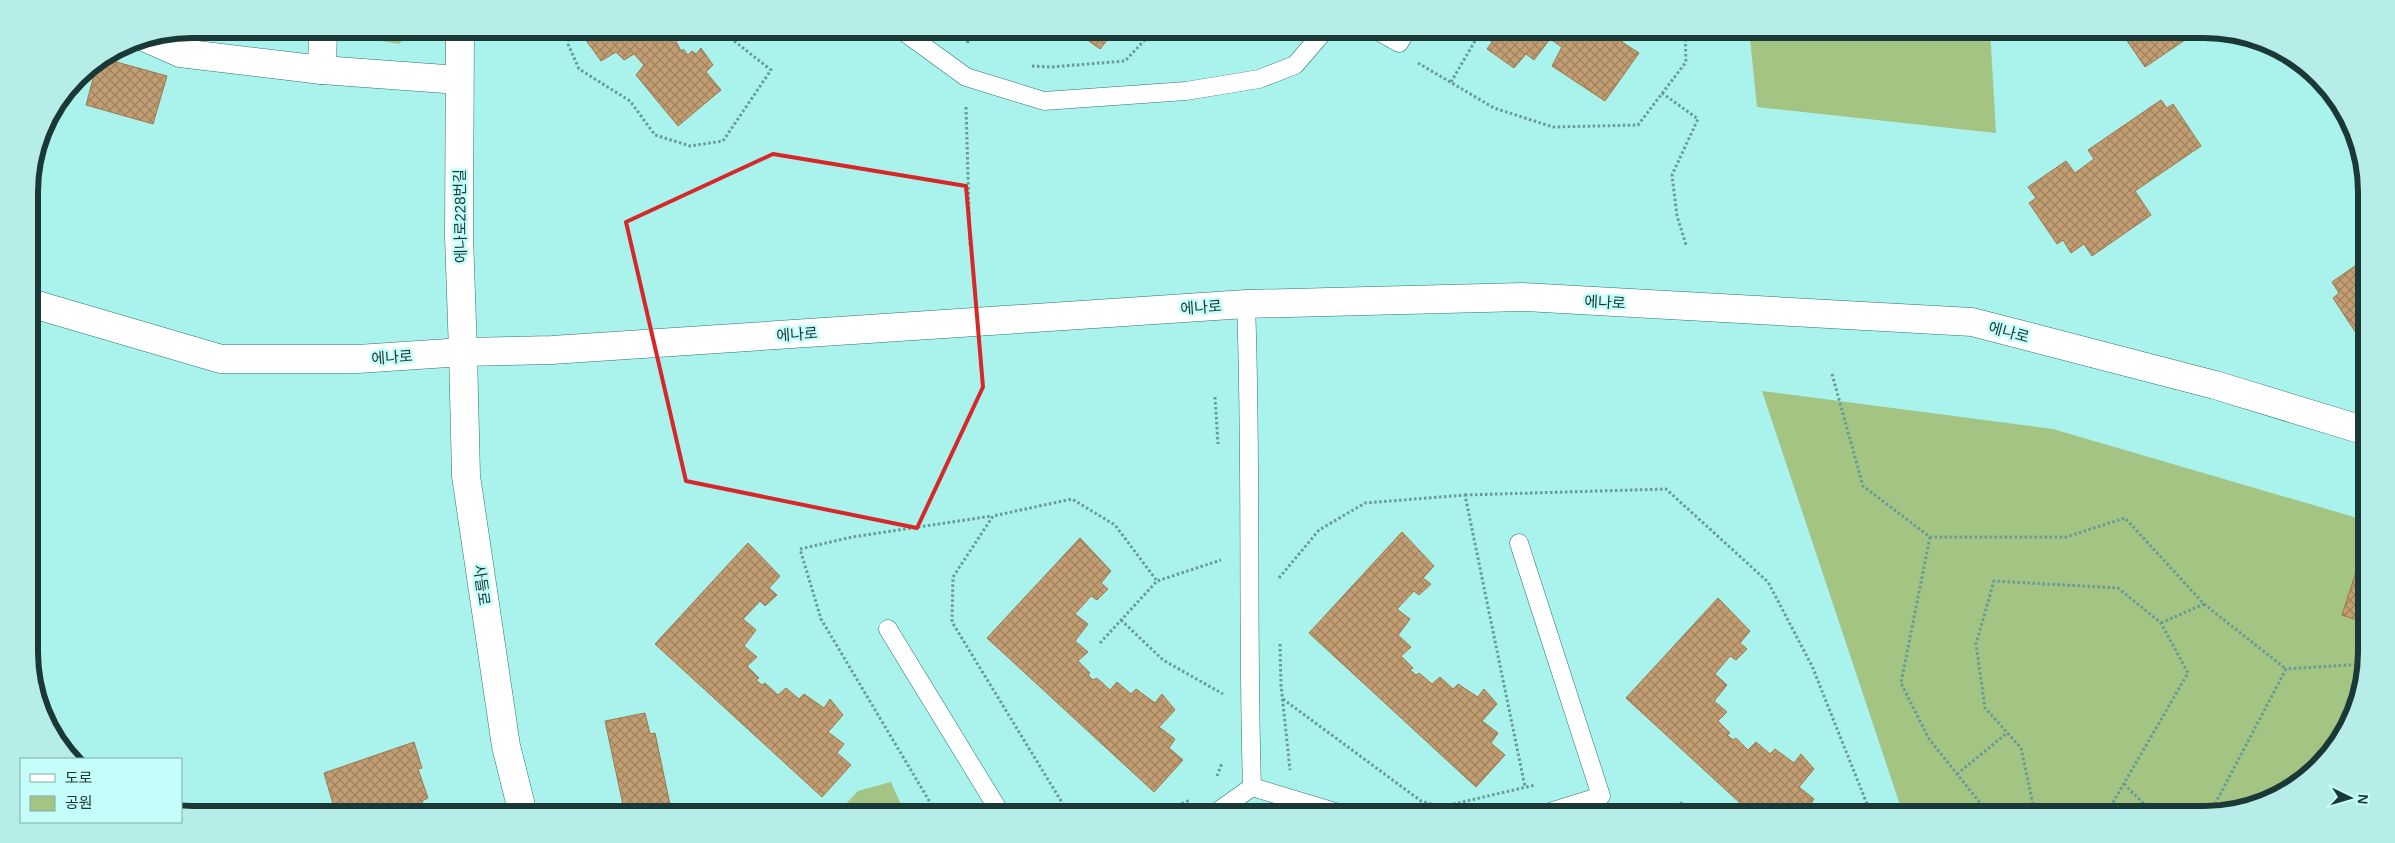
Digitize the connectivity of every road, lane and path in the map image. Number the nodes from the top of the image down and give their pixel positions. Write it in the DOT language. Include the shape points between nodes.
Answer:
graph roads {
  1 [pos="323,37"];
  2 [pos="460,37"];
  3 [pos="569,37"];
  4 [pos="729,37"];
  5 [pos="911,37"];
  6 [pos="971,37"];
  7 [pos="1147,37"];
  8 [pos="1319,37"];
  9 [pos="1388,37"];
  10 [pos="1403,37"];
  11 [pos="1477,37"];
  12 [pos="1685,37"];
  13 [pos="960,40"];
  14 [pos="155,42"];
  15 [pos="966,45"];
  16 [pos="972,50"];
  17 [pos="1411,59"];
  18 [pos="1025,66"];
  19 [pos="322,70"];
  20 [pos="966,77"];
  21 [pos="458,80"];
  22 [pos="1451,82"];
  23 [pos="1662,93"];
  24 [pos="1686,245"];
  25 [pos="970,246"];
  26 [pos="1246,304"];
  27 [pos="38,305"];
  28 [pos="463,352"];
  29 [pos="1832,374"];
  30 [pos="2358,429"];
  31 [pos="1465,495"];
  32 [pos="1930,536"];
  33 [pos="1519,543"];
  34 [pos="1226,559"];
  35 [pos="1158,581"];
  36 [pos="1280,586"];
  37 [pos="2204,604"];
  38 [pos="1121,620"];
  39 [pos="2162,624"];
  40 [pos="888,629"];
  41 [pos="1280,635"];
  42 [pos="1100,643"];
  43 [pos="2357,664"];
  44 [pos="2286,669"];
  45 [pos="1231,699"];
  46 [pos="1283,699"];
  47 [pos="2007,733"];
  48 [pos="1957,774"];
  49 [pos="1291,776"];
  50 [pos="1544,784"];
  51 [pos="2124,784"];
  52 [pos="1525,787"];
  53 [pos="1252,788"];
  54 [pos="1226,805"];
  55 [pos="1312,805"];
  56 [pos="1439,805"];
  57 [pos="1444,805"];
  58 [pos="1571,805"];
  59 [pos="1867,805"];
  60 [pos="1982,805"];
  61 [pos="2033,805"];
  62 [pos="2111,805"];
  63 [pos="2144,805"];
  64 [pos="2215,805"];
  65 [pos="521,806"];
  66 [pos="996,806"];
  67 [pos="1064,806"];
  1 -- 19 [label="street"];
  2 -- 21 [label="street, 에나로228번길"];
  3 -- 4 [label="path" via="568,44 579,68 630,101 654,135 690,146 723,141 771,70"];
  5 -- 20 [label="lane"];
  6 -- 15 [label="path"];
  7 -- 18 [label="path" via="1126,61"];
  8 -- 20 [label="lane" via="1295,65 1259,79 1186,90 1044,101"];
  9 -- 10 [label="lane" via="1399,43"];
  11 -- 22 [label="path"];
  12 -- 23 [label="path" via="1686,62"];
  13 -- 15 [label="path"];
  14 -- 19 [label="street" via="180,53"];
  15 -- 16 [label="path"];
  17 -- 22 [label="path"];
  19 -- 21 [label="street"];
  20 -- 25 [label="path"];
  21 -- 28 [label="street, 에나로228번길"];
  22 -- 23 [label="path" via="1494,108 1553,127 1638,124"];
  23 -- 24 [label="path" via="1698,119 1672,175 1677,216"];
  26 -- 28 [label="street, 에나로" via="552,350"];
  26 -- 30 [label="street, 에나로" via="1523,298 1972,322 2215,385"];
  26 -- 53 [label="lane"];
  27 -- 28 [label="street, 에나로" via="221,359 358,359"];
  28 -- 65 [label="street, 사들로" via="466,476 506,746"];
  29 -- 32 [label="path" via="1864,486"];
  31 -- 36 [label="path" via="1365,503 1320,530 1279,576"];
  31 -- 52 [label="path"];
  31 -- 59 [label="path" via="1666,489 1768,582 1812,666"];
  32 -- 37 [label="path" via="2066,537 2125,518"];
  32 -- 48 [label="path" via="1900,683 1929,739"];
  33 -- 58 [label="lane" via="1601,796"];
  34 -- 35 [label="path"];
  35 -- 38 [label="path"];
  35 -- 67 [label="path" via="1115,525 1072,499 993,516 953,577 952,622"];
  37 -- 39 [label="path"];
  37 -- 44 [label="path"];
  38 -- 42 [label="path"];
  38 -- 45 [label="path" via="1163,660"];
  39 -- 47 [label="path" via="2118,588 1994,581 1976,644 1985,708"];
  39 -- 51 [label="path" via="2188,673"];
  40 -- 66 [label="lane"];
  41 -- 46 [label="path"];
  43 -- 44 [label="path"];
  44 -- 64 [label="path"];
  46 -- 49 [label="path"];
  46 -- 56 [label="path" via="1422,801"];
  47 -- 48 [label="path"];
  47 -- 61 [label="path" via="2020,748"];
  48 -- 60 [label="path"];
  50 -- 52 [label="path"];
  51 -- 62 [label="path"];
  51 -- 63 [label="path"];
  52 -- 57 [label="path"];
  53 -- 54 [label="lane"];
  53 -- 55 [label="lane"];
}
